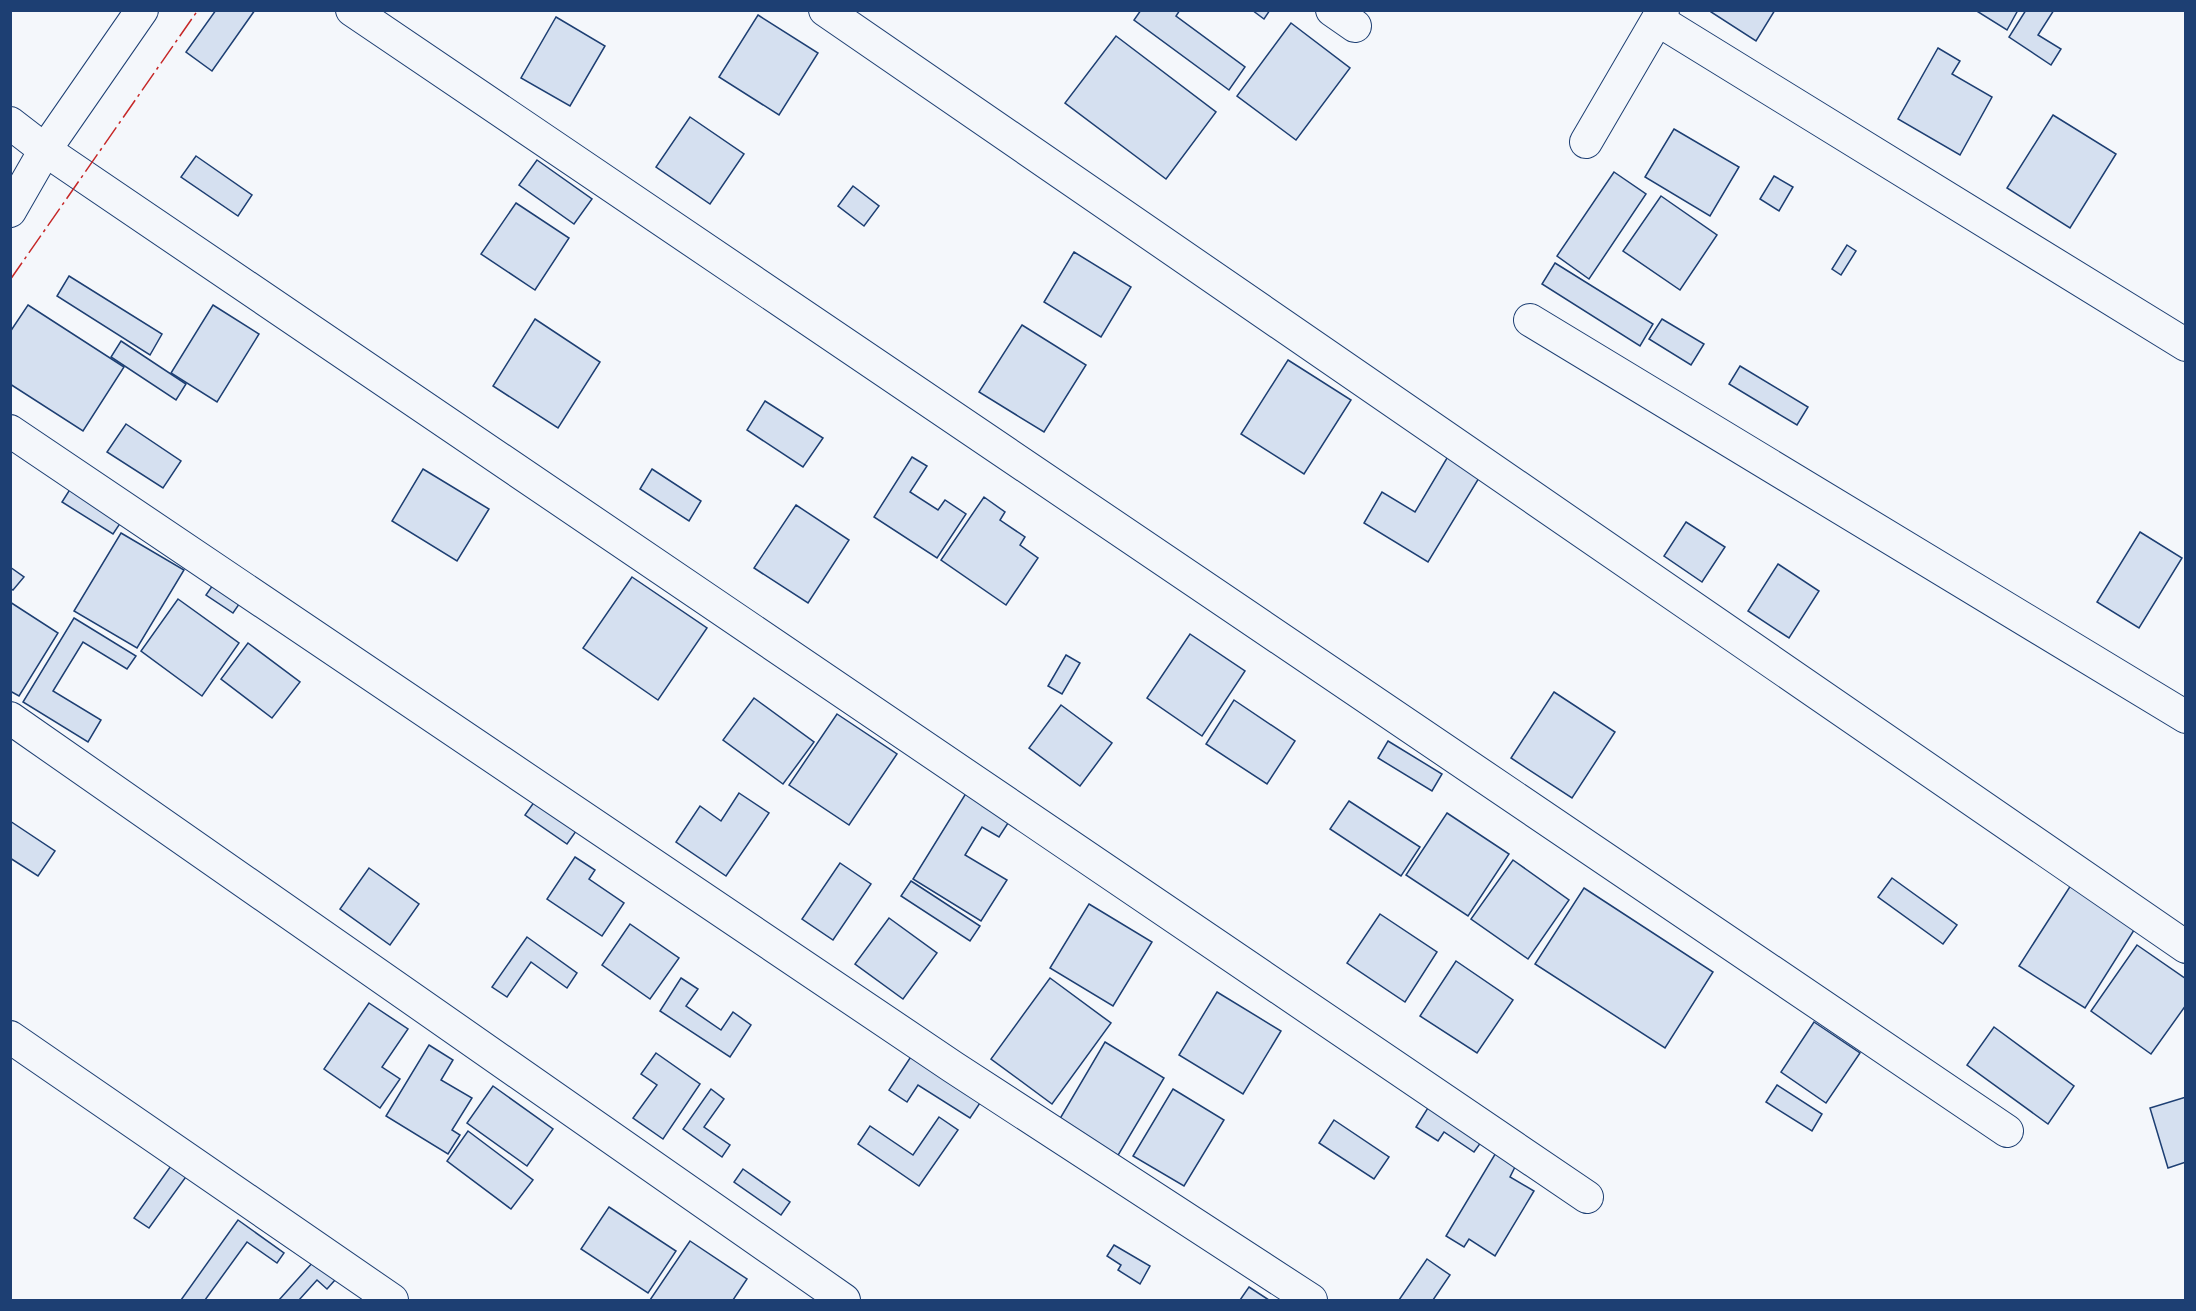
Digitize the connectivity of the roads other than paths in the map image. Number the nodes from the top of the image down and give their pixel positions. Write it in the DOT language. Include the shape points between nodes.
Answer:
graph roads {
  1 [pos="142,10"];
  2 [pos="352,10"];
  3 [pos="825,10"];
  4 [pos="1660,15"];
  5 [pos="10,123"];
  6 [pos="1586,142"];
  7 [pos="45,150"];
  8 [pos="10,211"];
  9 [pos="1530,320"];
  10 [pos="2186,345"];
  11 [pos="10,431"];
  12 [pos="2186,717"];
  13 [pos="10,718"];
  14 [pos="2186,947"];
  15 [pos="10,1037"];
  16 [pos="2007,1131"];
  17 [pos="1587,1197"];
  18 [pos="392,1300"];
  19 [pos="844,1300"];
  20 [pos="1311,1300"];
  1 -- 7 [label="street"];
  2 -- 16 [label="street"];
  3 -- 14 [label="street"];
  4 -- 6 [label="street"];
  4 -- 10 [label="street"];
  5 -- 7 [label="street"];
  7 -- 8 [label="street"];
  7 -- 17 [label="street"];
  9 -- 12 [label="street"];
  11 -- 20 [label="street" via="953,1068"];
  13 -- 19 [label="street"];
  15 -- 18 [label="street"];
}
